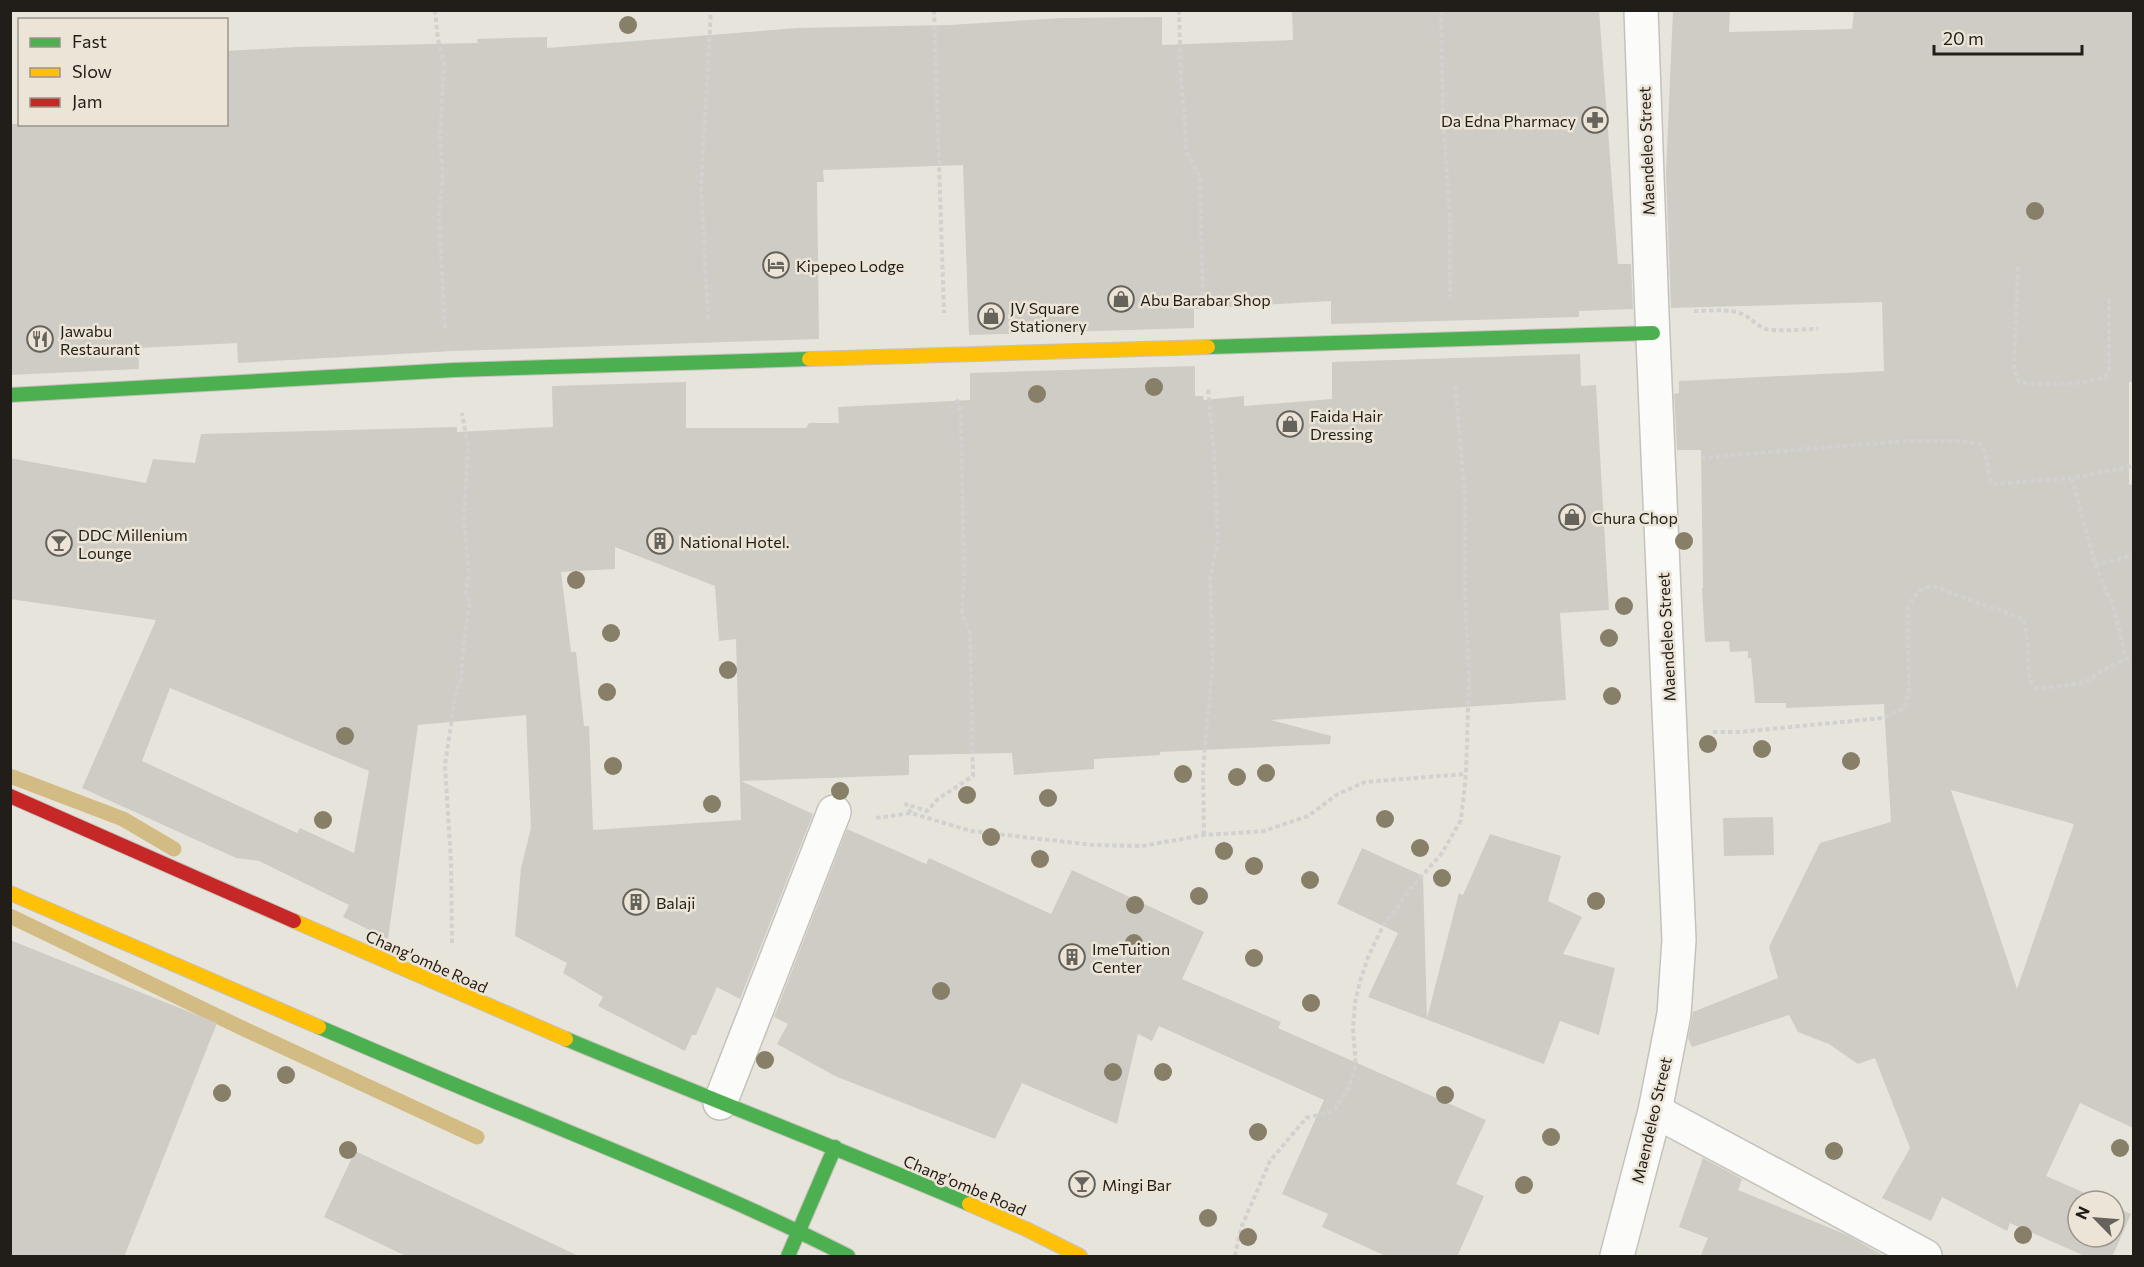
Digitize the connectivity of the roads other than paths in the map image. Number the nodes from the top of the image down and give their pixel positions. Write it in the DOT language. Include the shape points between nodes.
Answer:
graph roads {
  1 [pos="1641,10"];
  2 [pos="1652,324"];
  3 [pos="10,395"];
  4 [pos="10,796"];
  5 [pos="834,812"];
  6 [pos="10,893"];
  7 [pos="720,1103"];
  8 [pos="1656,1111"];
  9 [pos="835,1147"];
  10 [pos="798,1230"];
  11 [pos="788,1257"];
  12 [pos="848,1257"];
  13 [pos="1080,1257"];
  14 [pos="1617,1257"];
  15 [pos="1925,1257"];
  1 -- 2 [label="street, Maendeleo Street"];
  2 -- 3 [label="main road" via="1450,339 454,370"];
  2 -- 8 [label="street, Maendeleo Street" via="1679,940 1674,1014"];
  4 -- 7 [label="main road, Chang'ombe Road"];
  5 -- 7 [label="street"];
  6 -- 10 [label="main road"];
  7 -- 9 [label="main road, Chang'ombe Road"];
  8 -- 14 [label="street, Maendeleo Street"];
  8 -- 15 [label="street"];
  9 -- 10 [label="main road"];
  9 -- 13 [label="main road, Chang'ombe Road" via="1026,1229"];
  10 -- 11 [label="main road"];
  10 -- 12 [label="main road"];
}
